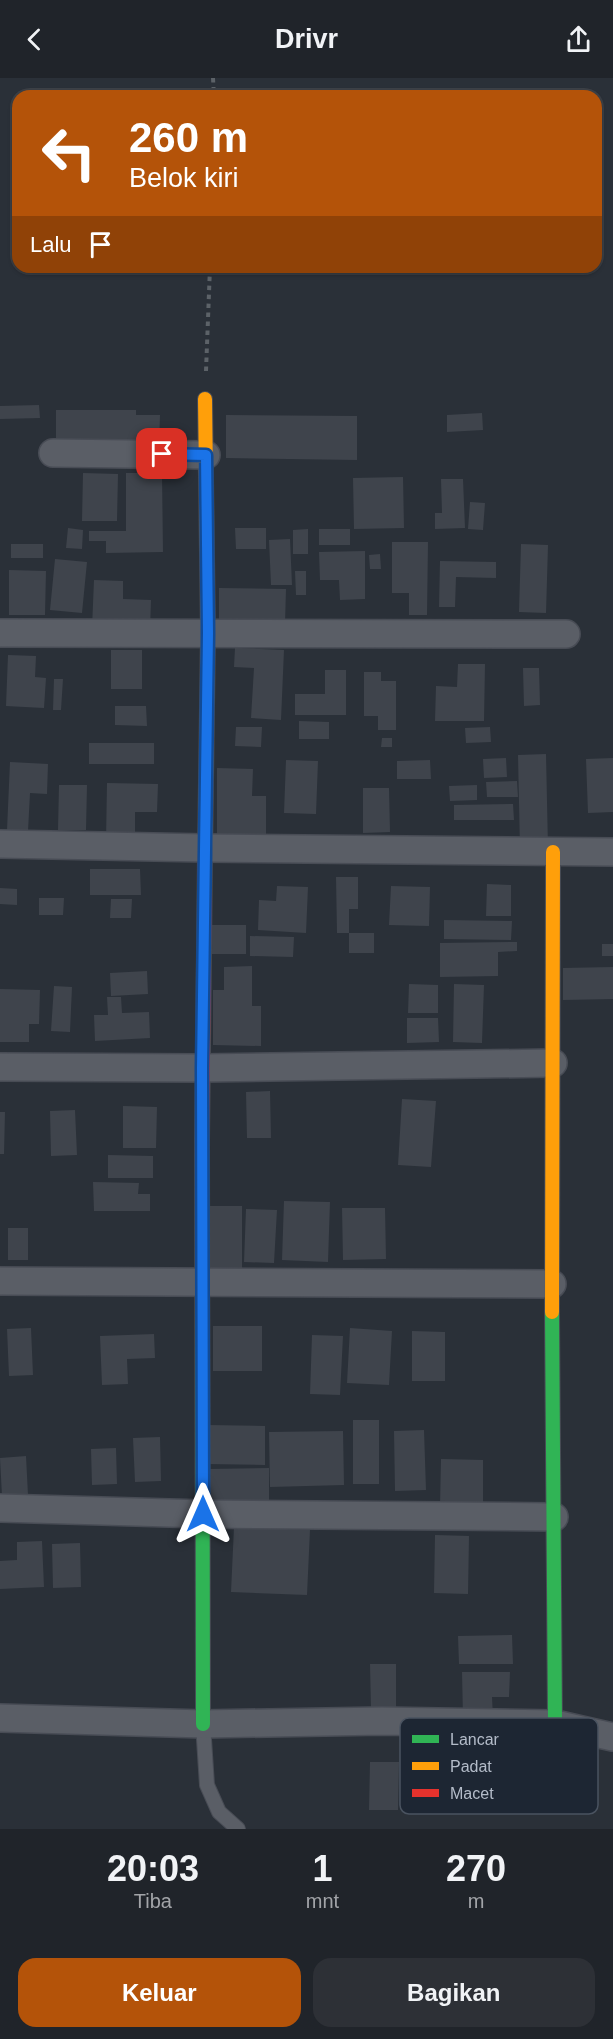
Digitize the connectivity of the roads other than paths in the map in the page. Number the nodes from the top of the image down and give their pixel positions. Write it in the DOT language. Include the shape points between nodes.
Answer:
graph roads {
  1 [pos="205,399"];
  2 [pos="53,453"];
  3 [pos="206,455"];
  4 [pos="0,633"];
  5 [pos="208,633"];
  6 [pos="566,634"];
  7 [pos="0,844"];
  8 [pos="205,848"];
  9 [pos="553,852"];
  10 [pos="613,852"];
  11 [pos="553,1063"];
  12 [pos="0,1067"];
  13 [pos="202,1068"];
  14 [pos="0,1281"];
  15 [pos="202,1282"];
  16 [pos="552,1284"];
  17 [pos="0,1508"];
  18 [pos="203,1514"];
  19 [pos="554,1516"];
  20 [pos="0,1718"];
  21 [pos="555,1718"];
  22 [pos="400,1721"];
  23 [pos="202,1724"];
  24 [pos="598,1734"];
  25 [pos="613,1737"];
  26 [pos="238,1829"];
  1 -- 3 [label="street"];
  2 -- 3 [label="street"];
  3 -- 5 [label="street"];
  4 -- 5 [label="street"];
  5 -- 6 [label="street"];
  5 -- 8 [label="street"];
  7 -- 8 [label="street"];
  8 -- 9 [label="street"];
  8 -- 13 [label="street"];
  9 -- 10 [label="street"];
  9 -- 11 [label="street"];
  11 -- 13 [label="street"];
  11 -- 16 [label="street"];
  12 -- 13 [label="street"];
  13 -- 15 [label="street"];
  14 -- 15 [label="street"];
  15 -- 16 [label="street"];
  15 -- 18 [label="street"];
  16 -- 19 [label="street"];
  17 -- 18 [label="street"];
  18 -- 19 [label="street"];
  18 -- 23 [label="street"];
  19 -- 21 [label="street"];
  20 -- 23 [label="street"];
  22 -- 23 [label="street"];
  23 -- 26 [label="lane" via="207,1785 219,1812"];
  24 -- 25 [label="street"];
}
